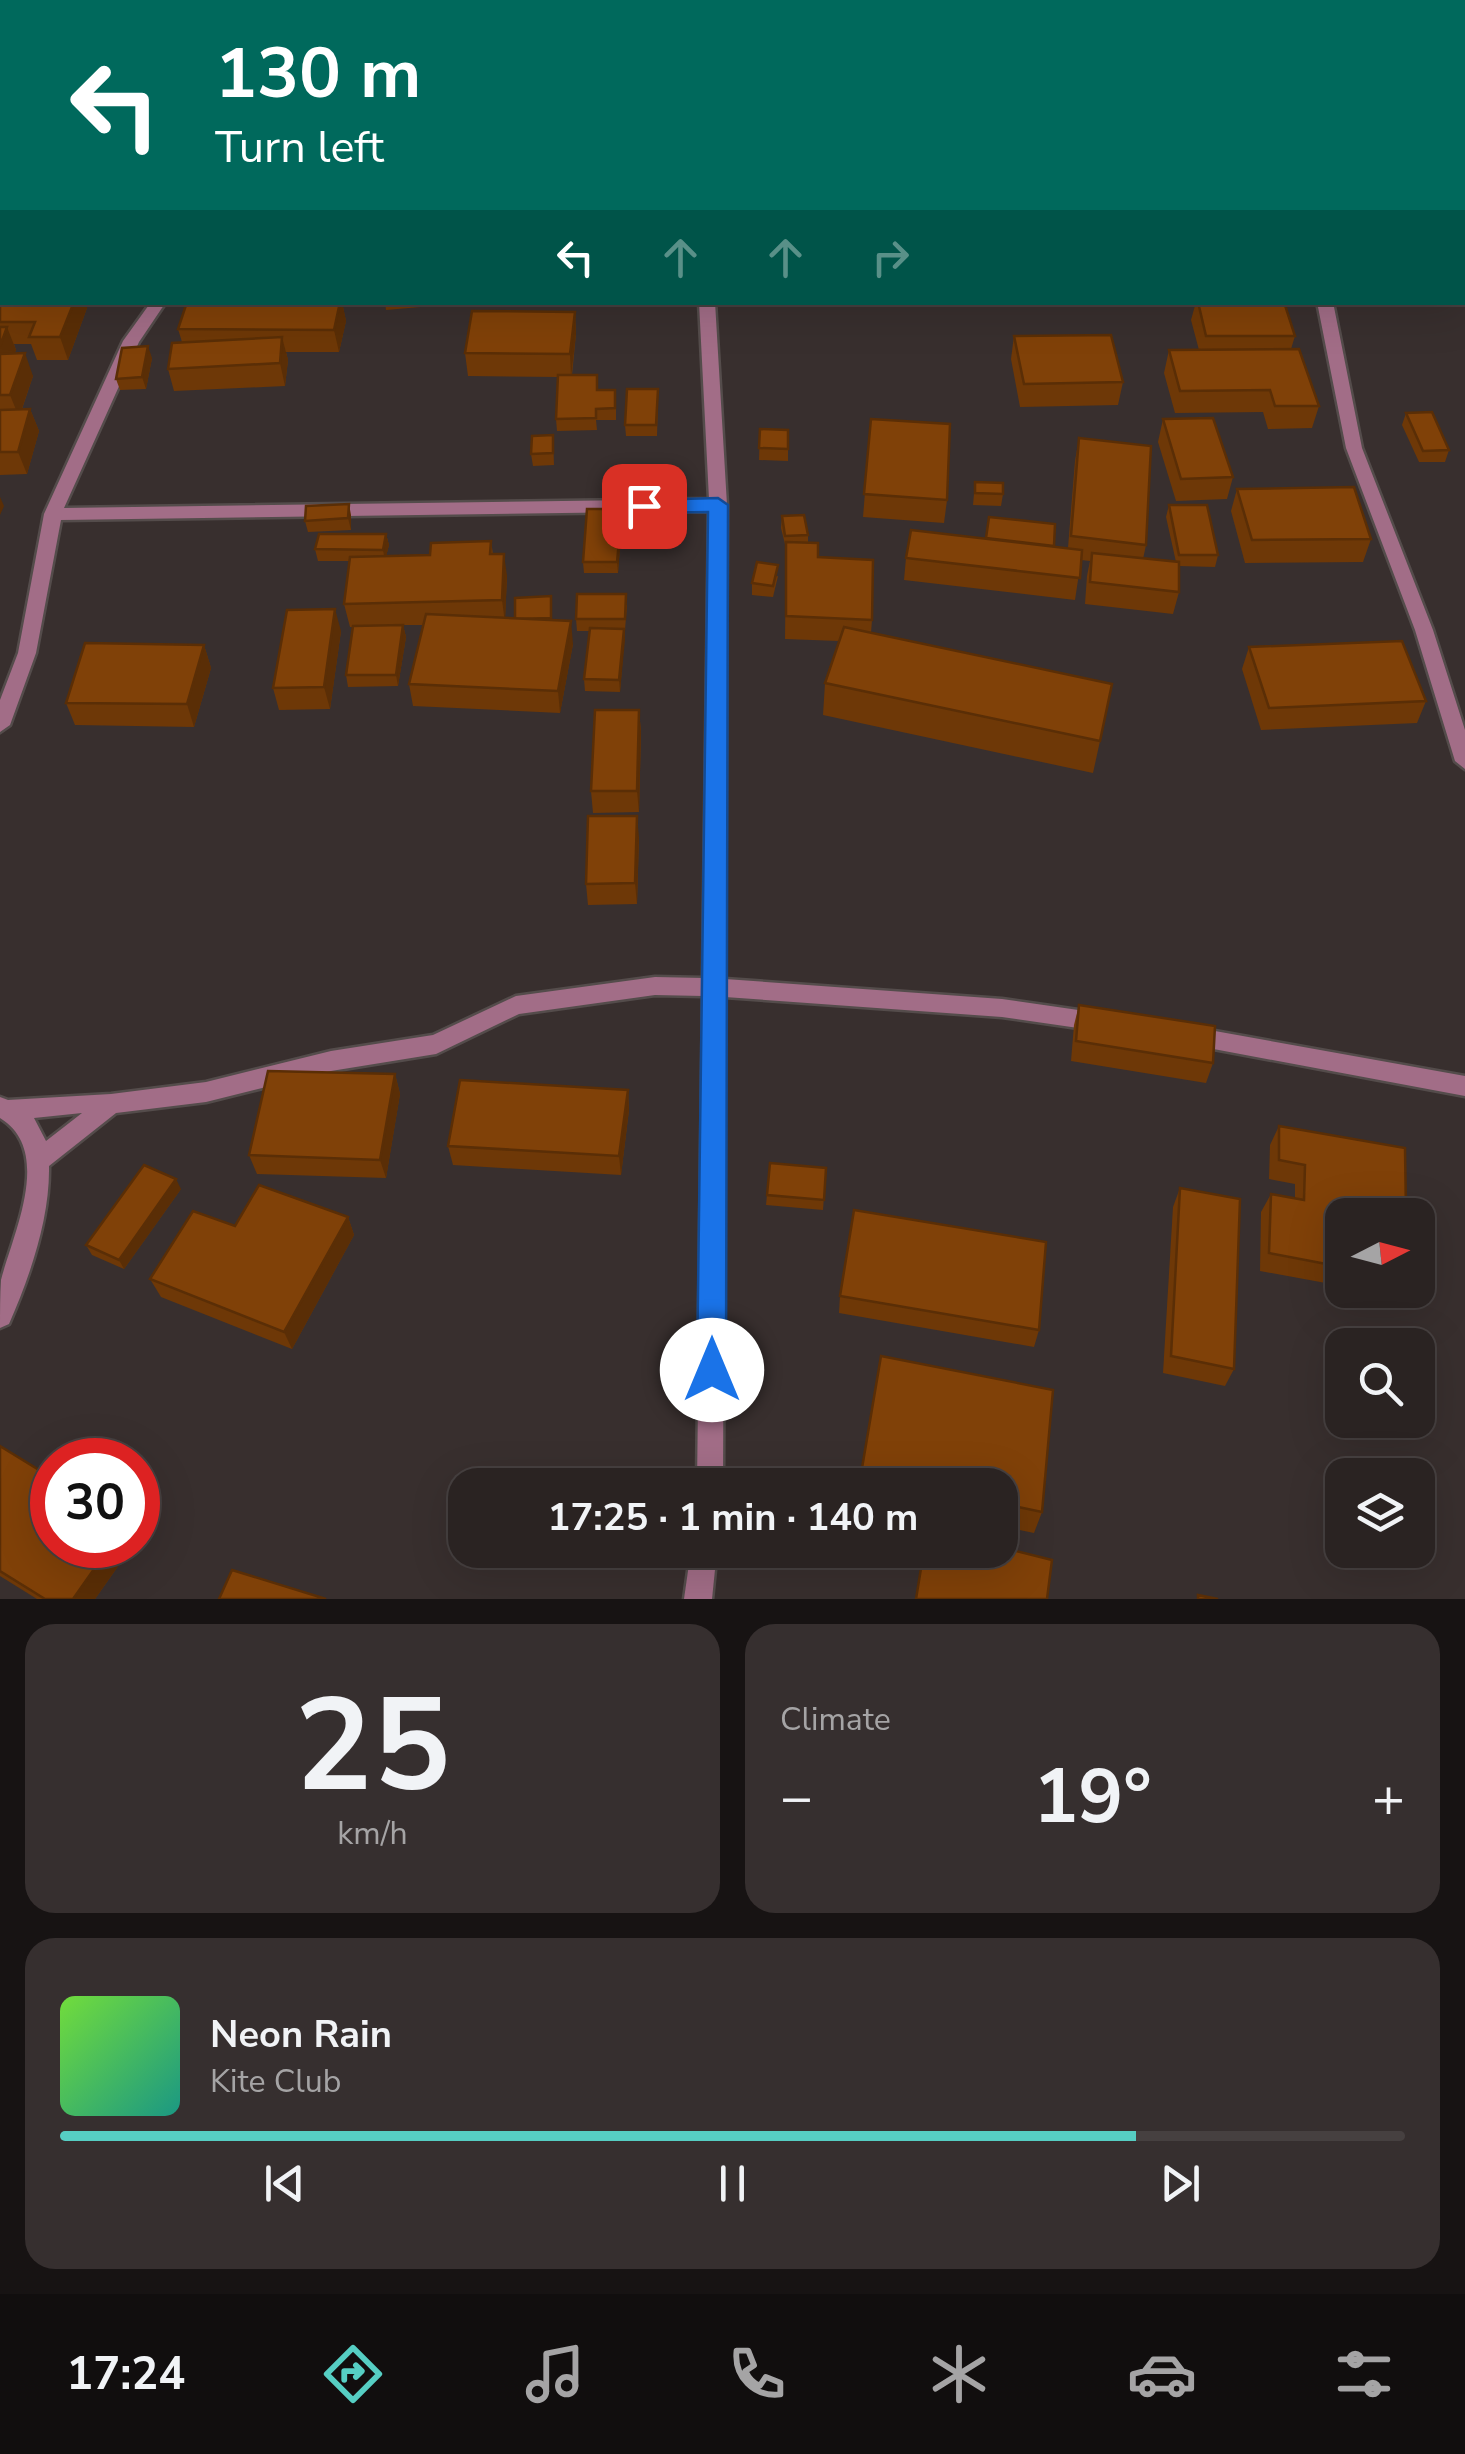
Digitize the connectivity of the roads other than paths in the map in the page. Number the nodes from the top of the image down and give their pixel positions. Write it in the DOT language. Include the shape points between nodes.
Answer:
graph roads {
  1 [pos="157,305"];
  2 [pos="707,305"];
  3 [pos="1325,305"];
  4 [pos="718,505"];
  5 [pos="53,514"];
  6 [pos="0,725"];
  7 [pos="1465,761"];
  8 [pos="716,988"];
  9 [pos="1116,1024"];
  10 [pos="1172,1033"];
  11 [pos="1465,1086"];
  12 [pos="111,1104"];
  13 [pos="4,1108"];
  14 [pos="39,1160"];
  15 [pos="0,1316"];
  16 [pos="710,1468"];
  17 [pos="702,1568"];
  18 [pos="698,1599"];
  1 -- 5 [label="street" via="131,341"];
  2 -- 4 [label="street"];
  3 -- 7 [label="street" via="1354,448 1424,630"];
  4 -- 5 [label="street"];
  4 -- 8 [label="street"];
  5 -- 6 [label="street" via="26,652"];
  8 -- 9 [label="street" via="1002,1008"];
  8 -- 12 [label="street" via="655,986 516,1005 436,1044 206,1092"];
  8 -- 16 [label="street"];
  10 -- 11 [label="street"];
  12 -- 13 [label="street"];
  12 -- 14 [label="street"];
  13 -- 14 [label="street" via="33,1133"];
  14 -- 15 [label="street" via="24,1255"];
  17 -- 18 [label="street"];
}
